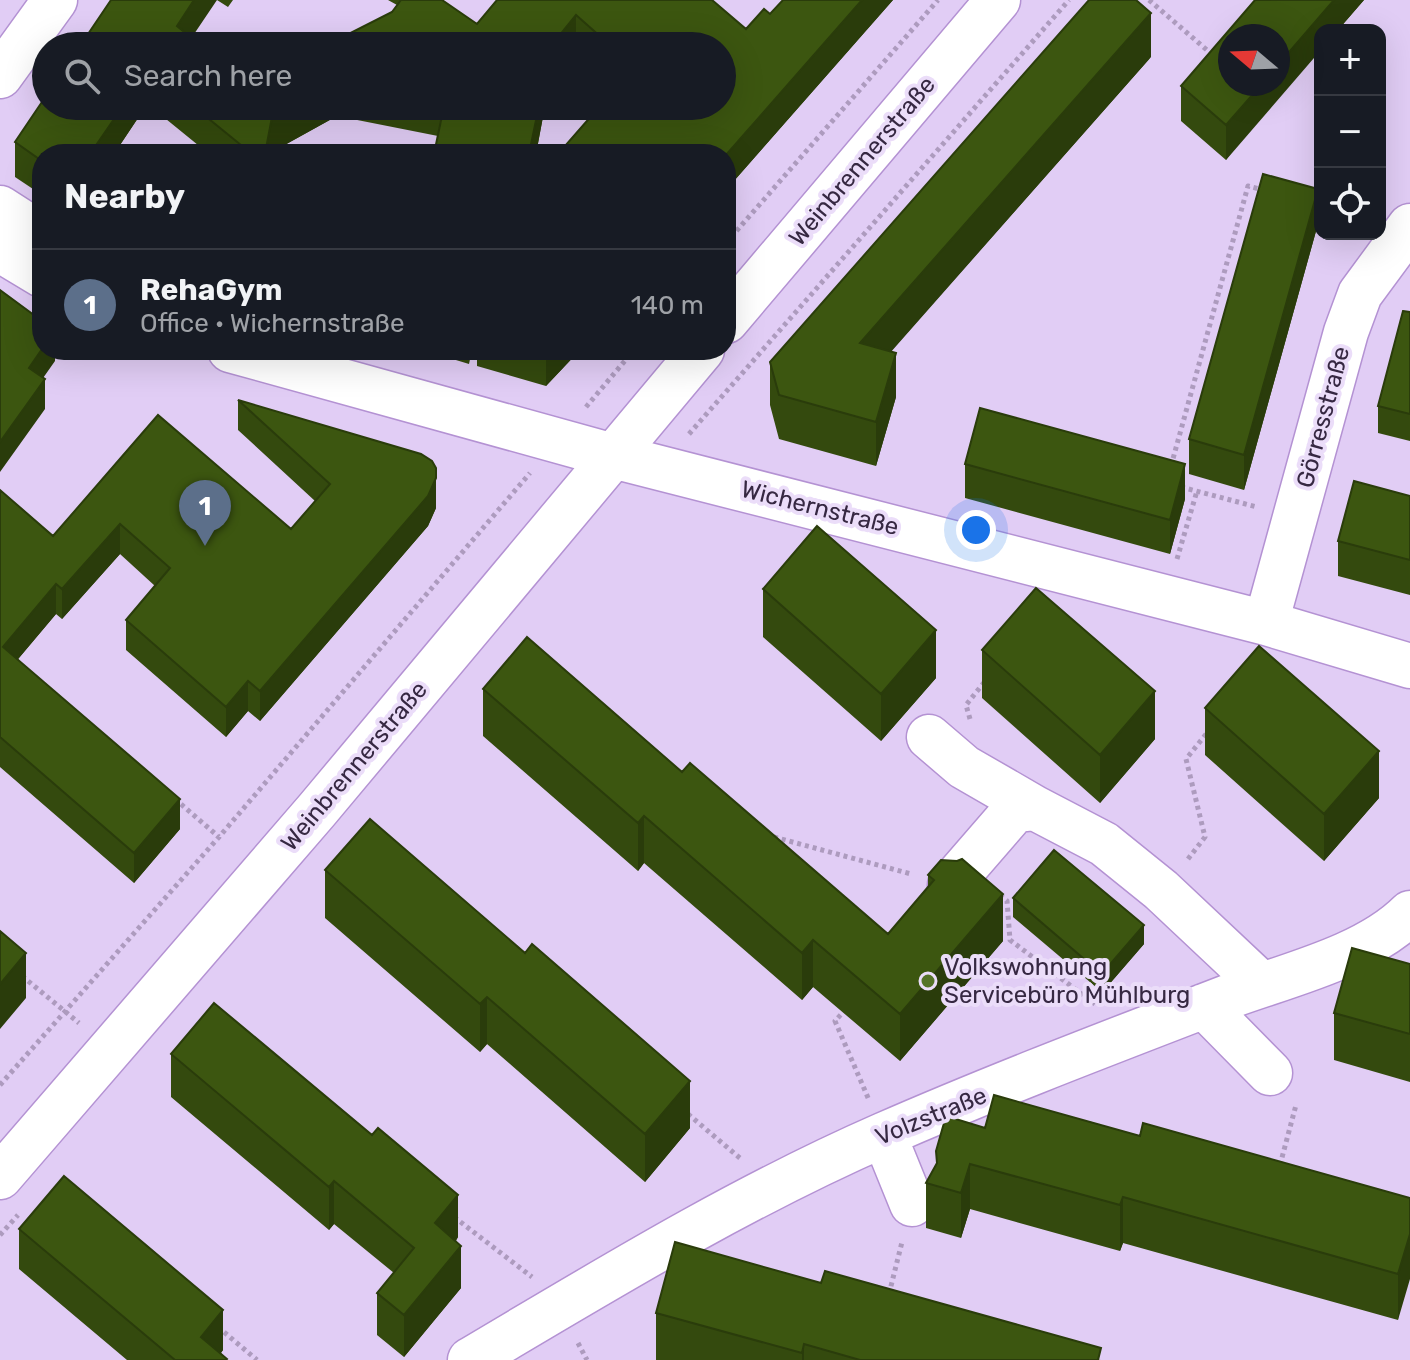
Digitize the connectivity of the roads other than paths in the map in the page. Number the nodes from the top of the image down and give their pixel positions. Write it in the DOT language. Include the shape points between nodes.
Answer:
graph roads {
  1 [pos="55,0"];
  2 [pos="995,1"];
  3 [pos="0,76"];
  4 [pos="0,208"];
  5 [pos="1410,226"];
  6 [pos="32,229"];
  7 [pos="0,250"];
  8 [pos="32,269"];
  9 [pos="736,309"];
  10 [pos="266,360"];
  11 [pos="694,360"];
  12 [pos="613,456"];
  13 [pos="1266,623"];
  14 [pos="1410,666"];
  15 [pos="929,737"];
  16 [pos="1035,808"];
  17 [pos="958,876"];
  18 [pos="1410,913"];
  19 [pos="1261,984"];
  20 [pos="1204,1006"];
  21 [pos="1270,1073"];
  22 [pos="884,1135"];
  23 [pos="0,1177"];
  24 [pos="912,1204"];
  25 [pos="470,1360"];
  1 -- 3 [label="street"];
  2 -- 9 [label="street, Weinbrennerstraße"];
  4 -- 6 [label="street"];
  5 -- 13 [label="street, Görresstraße" via="1360,294 1346,332"];
  7 -- 8 [label="street"];
  10 -- 12 [label="street, Wichernstraße"];
  11 -- 12 [label="street, Weinbrennerstraße"];
  12 -- 13 [label="street, Wichernstraße"];
  12 -- 23 [label="street, Weinbrennerstraße"];
  13 -- 14 [label="street, Wichernstraße"];
  15 -- 16 [label="street" via="964,767"];
  16 -- 17 [label="street" via="1015,810"];
  16 -- 19 [label="street" via="1104,844"];
  18 -- 19 [label="street, Volzstraße" via="1399,925 1347,953"];
  19 -- 20 [label="street, Volzstraße"];
  20 -- 21 [label="street"];
  20 -- 22 [label="street, Volzstraße"];
  22 -- 24 [label="street"];
  22 -- 25 [label="street, Volzstraße" via="772,1186"];
}
